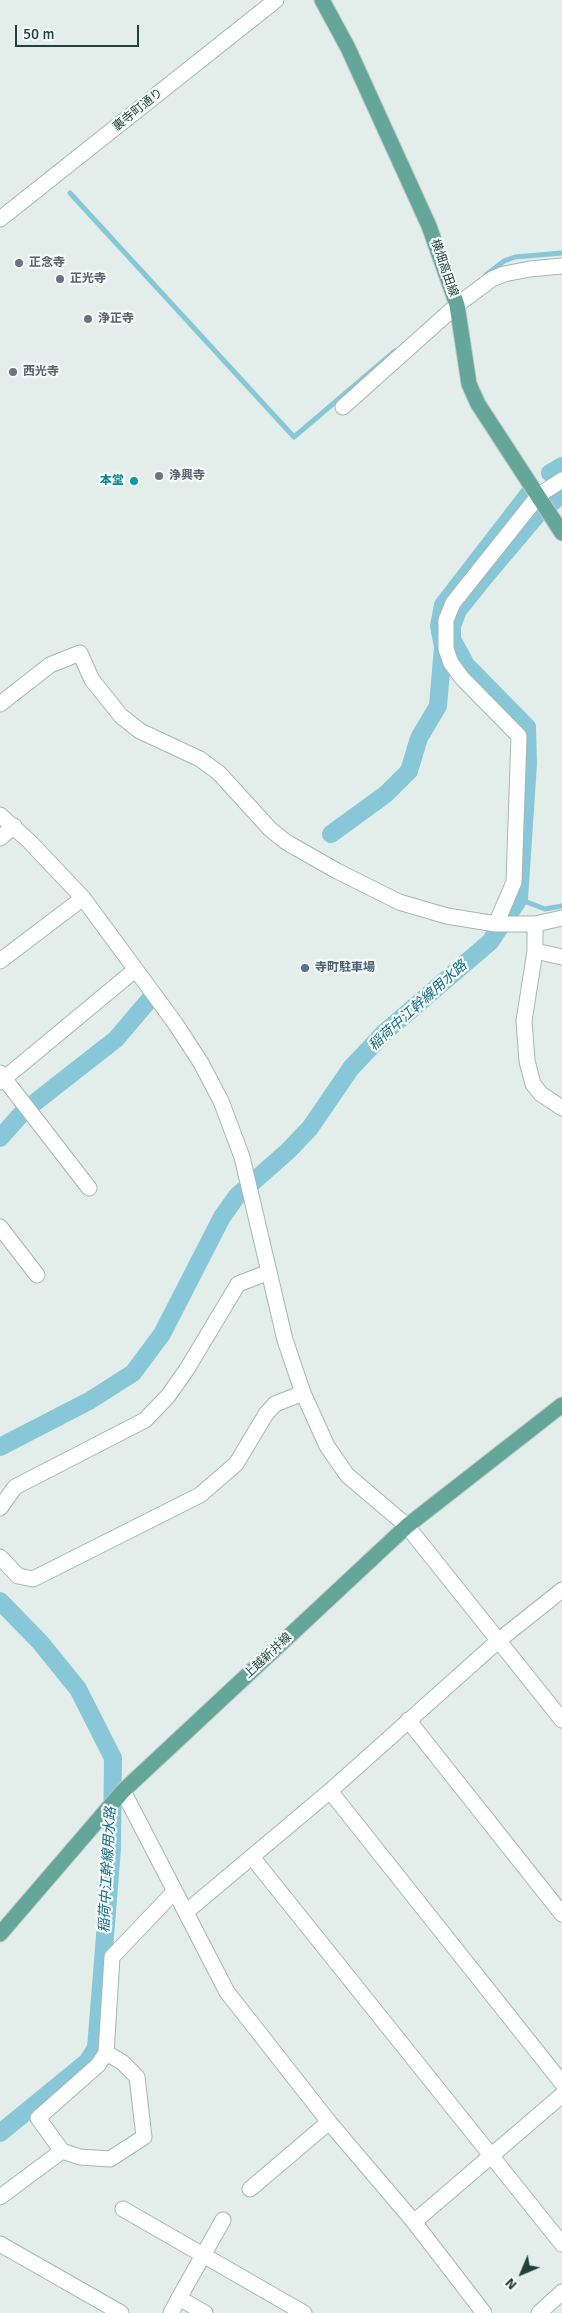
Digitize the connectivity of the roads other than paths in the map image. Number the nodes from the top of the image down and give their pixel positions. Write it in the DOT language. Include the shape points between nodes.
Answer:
graph roads {
  1 [pos="276,0"];
  2 [pos="322,0"];
  3 [pos="0,219"];
  4 [pos="562,266"];
  5 [pos="457,305"];
  6 [pos="343,407"];
  7 [pos="562,480"];
  8 [pos="539,495"];
  9 [pos="562,534"];
  10 [pos="0,704"];
  11 [pos="0,815"];
  12 [pos="14,826"];
  13 [pos="0,838"];
  14 [pos="84,898"];
  15 [pos="562,918"];
  16 [pos="496,924"];
  17 [pos="536,924"];
  18 [pos="535,951"];
  19 [pos="562,957"];
  20 [pos="0,961"];
  21 [pos="135,970"];
  22 [pos="1,1078"];
  23 [pos="562,1108"];
  24 [pos="89,1188"];
  25 [pos="0,1227"];
  26 [pos="268,1272"];
  27 [pos="37,1274"];
  28 [pos="303,1393"];
  29 [pos="562,1405"];
  30 [pos="0,1508"];
  31 [pos="408,1526"];
  32 [pos="0,1557"];
  33 [pos="562,1590"];
  34 [pos="498,1641"];
  35 [pos="408,1720"];
  36 [pos="562,1720"];
  37 [pos="124,1791"];
  38 [pos="330,1791"];
  39 [pos="252,1858"];
  40 [pos="174,1892"];
  41 [pos="186,1912"];
  42 [pos="562,1914"];
  43 [pos="0,1934"];
  44 [pos="106,2053"];
  45 [pos="562,2083"];
  46 [pos="562,2095"];
  47 [pos="329,2122"];
  48 [pos="62,2151"];
  49 [pos="490,2156"];
  50 [pos="250,2189"];
  51 [pos="0,2197"];
  52 [pos="122,2209"];
  53 [pos="223,2220"];
  54 [pos="414,2222"];
  55 [pos="0,2244"];
  56 [pos="562,2244"];
  57 [pos="204,2255"];
  58 [pos="562,2292"];
  59 [pos="179,2298"];
  60 [pos="121,2313"];
  61 [pos="170,2313"];
  62 [pos="205,2313"];
  63 [pos="304,2313"];
  64 [pos="484,2313"];
  65 [pos="539,2313"];
  1 -- 3 [label="street, 裏寺町通り"];
  2 -- 5 [label="main road, 横畑高田線" via="348,48 429,226"];
  4 -- 5 [label="street" via="504,274"];
  5 -- 6 [label="street"];
  5 -- 8 [label="main road, 横畑高田線" via="469,384 478,404"];
  7 -- 8 [label="street"];
  8 -- 9 [label="main road, 横畑高田線"];
  8 -- 16 [label="street" via="453,603 446,620 446,649 451,663 519,736 514,882"];
  10 -- 16 [label="street" via="50,665 80,653 92,680 121,716 140,732 200,759 219,772 254,814 286,842 399,902"];
  11 -- 12 [label="street"];
  12 -- 13 [label="street"];
  12 -- 14 [label="street"];
  14 -- 20 [label="street"];
  14 -- 21 [label="street"];
  15 -- 17 [label="street"];
  16 -- 17 [label="street"];
  17 -- 18 [label="street"];
  18 -- 19 [label="street"];
  18 -- 23 [label="street" via="524,1022 529,1073 542,1094"];
  21 -- 22 [label="street"];
  21 -- 26 [label="street" via="190,1044 221,1101 242,1157"];
  22 -- 24 [label="street"];
  25 -- 27 [label="street"];
  26 -- 28 [label="street" via="285,1340"];
  26 -- 30 [label="street" via="238,1284 188,1368 145,1420 15,1487"];
  28 -- 31 [label="street" via="320,1432 347,1475"];
  28 -- 32 [label="street" via="275,1404 236,1464 200,1495 33,1579 18,1576"];
  29 -- 31 [label="main road, 上越新井線"];
  31 -- 34 [label="street"];
  31 -- 37 [label="main road, 上越新井線"];
  33 -- 34 [label="street"];
  34 -- 35 [label="street"];
  34 -- 36 [label="street"];
  35 -- 38 [label="street"];
  35 -- 42 [label="street"];
  37 -- 40 [label="street"];
  37 -- 43 [label="main road, 上越新井線"];
  38 -- 39 [label="street"];
  38 -- 45 [label="street"];
  39 -- 41 [label="street"];
  39 -- 49 [label="street"];
  40 -- 41 [label="street"];
  40 -- 44 [label="street" via="112,1957"];
  41 -- 47 [label="street" via="227,1992"];
  44 -- 48 [label="street" via="98,2065 38,2118"];
  44 -- 48 [label="street" via="122,2062 136,2077 144,2137 110,2159 80,2158"];
  46 -- 49 [label="street"];
  47 -- 50 [label="street"];
  47 -- 54 [label="street"];
  48 -- 51 [label="street"];
  49 -- 54 [label="street"];
  49 -- 56 [label="street"];
  52 -- 57 [label="street"];
  53 -- 57 [label="street"];
  54 -- 64 [label="street"];
  55 -- 60 [label="street"];
  57 -- 59 [label="street"];
  57 -- 63 [label="street"];
  58 -- 65 [label="street"];
  59 -- 61 [label="street"];
  59 -- 62 [label="street"];
}
